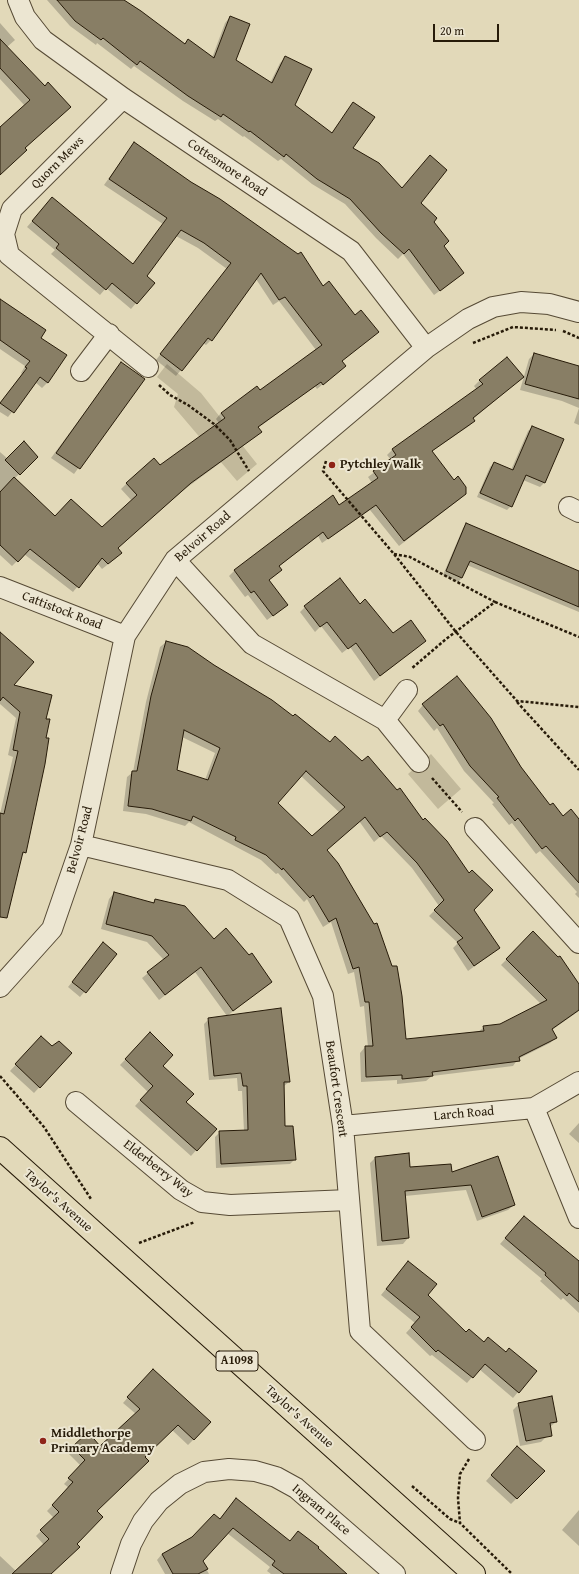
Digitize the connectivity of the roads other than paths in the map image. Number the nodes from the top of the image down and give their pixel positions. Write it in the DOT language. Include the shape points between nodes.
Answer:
graph roads {
  1 [pos="18,0"];
  2 [pos="123,98"];
  3 [pos="2,235"];
  4 [pos="579,312"];
  5 [pos="109,334"];
  6 [pos="426,348"];
  7 [pos="148,367"];
  8 [pos="81,372"];
  9 [pos="175,560"];
  10 [pos="0,587"];
  11 [pos="125,636"];
  12 [pos="407,690"];
  13 [pos="385,720"];
  14 [pos="419,762"];
  15 [pos="475,828"];
  16 [pos="81,845"];
  17 [pos="579,943"];
  18 [pos="0,987"];
  19 [pos="579,1082"];
  20 [pos="76,1102"];
  21 [pos="534,1108"];
  22 [pos="342,1126"];
  23 [pos="0,1148"];
  24 [pos="349,1200"];
  25 [pos="579,1218"];
  26 [pos="475,1440"];
  27 [pos="121,1574"];
  28 [pos="395,1574"];
  29 [pos="474,1574"];
  1 -- 2 [label="street, Cottesmore Road" via="25,17 43,40"];
  2 -- 3 [label="street, Quorn Mews" via="12,209"];
  2 -- 6 [label="street, Cottesmore Road" via="351,251"];
  3 -- 5 [label="street, Quorn Mews" via="9,255"];
  4 -- 6 [label="street, Belvoir Road" via="549,304 520,302 493,307 468,319"];
  5 -- 7 [label="street, Quorn Mews"];
  5 -- 8 [label="street"];
  6 -- 9 [label="street, Belvoir Road"];
  9 -- 11 [label="street, Belvoir Road"];
  9 -- 13 [label="street" via="252,644"];
  10 -- 11 [label="street, Cattistock Road"];
  11 -- 16 [label="street, Belvoir Road"];
  12 -- 13 [label="street"];
  13 -- 14 [label="street"];
  15 -- 17 [label="street"];
  16 -- 18 [label="street, Belvoir Road" via="52,929"];
  16 -- 22 [label="street, Beaufort Crescent" via="228,880 289,918 323,996"];
  19 -- 21 [label="street, Larch Road"];
  20 -- 24 [label="street, Elderberry Way" via="181,1190 202,1202 230,1205"];
  21 -- 22 [label="street, Larch Road"];
  21 -- 25 [label="street"];
  22 -- 24 [label="street, Beaufort Crescent"];
  23 -- 29 [label="main road, Taylor's Avenue / A1098"];
  24 -- 26 [label="street, Beaufort Crescent" via="360,1331"];
  27 -- 28 [label="street, Ingram Place" via="140,1526 159,1501 180,1484 204,1472 229,1469 255,1471 276,1477 296,1488"];
}
